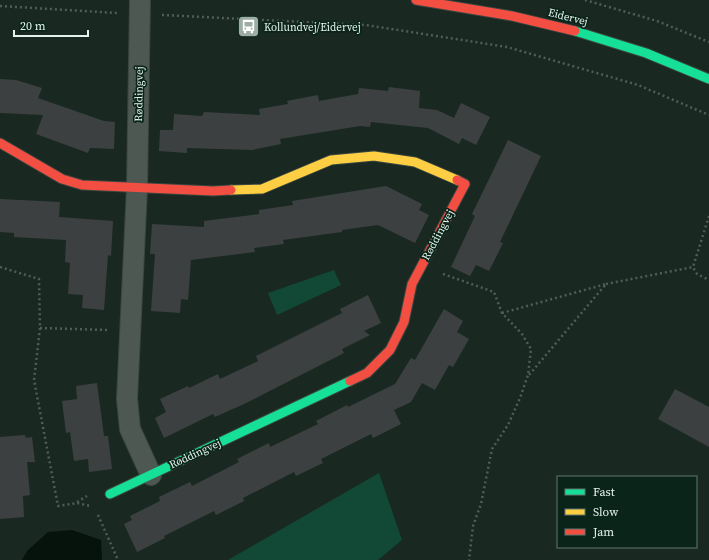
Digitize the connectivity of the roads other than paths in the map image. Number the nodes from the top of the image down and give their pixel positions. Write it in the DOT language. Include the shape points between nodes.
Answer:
graph roads {
  1 [pos="416,0"];
  2 [pos="458,3"];
  3 [pos="140,7"];
  4 [pos="709,79"];
  5 [pos="0,143"];
  6 [pos="137,188"];
  7 [pos="151,475"];
  8 [pos="110,494"];
  1 -- 2 [label="street, Eidervej"];
  2 -- 4 [label="street, Eidervej" via="606,40"];
  3 -- 6 [label="street, Røddingvej"];
  5 -- 6 [label="street, Røddingvej" via="62,179 82,185"];
  6 -- 7 [label="street, Røddingvej" via="126,399 130,429"];
  6 -- 7 [label="street, Røddingvej" via="213,191 262,188 331,160 374,156 415,162 465,184 412,284 404,322 390,350 367,373"];
  7 -- 8 [label="street, Røddingvej"];
}
